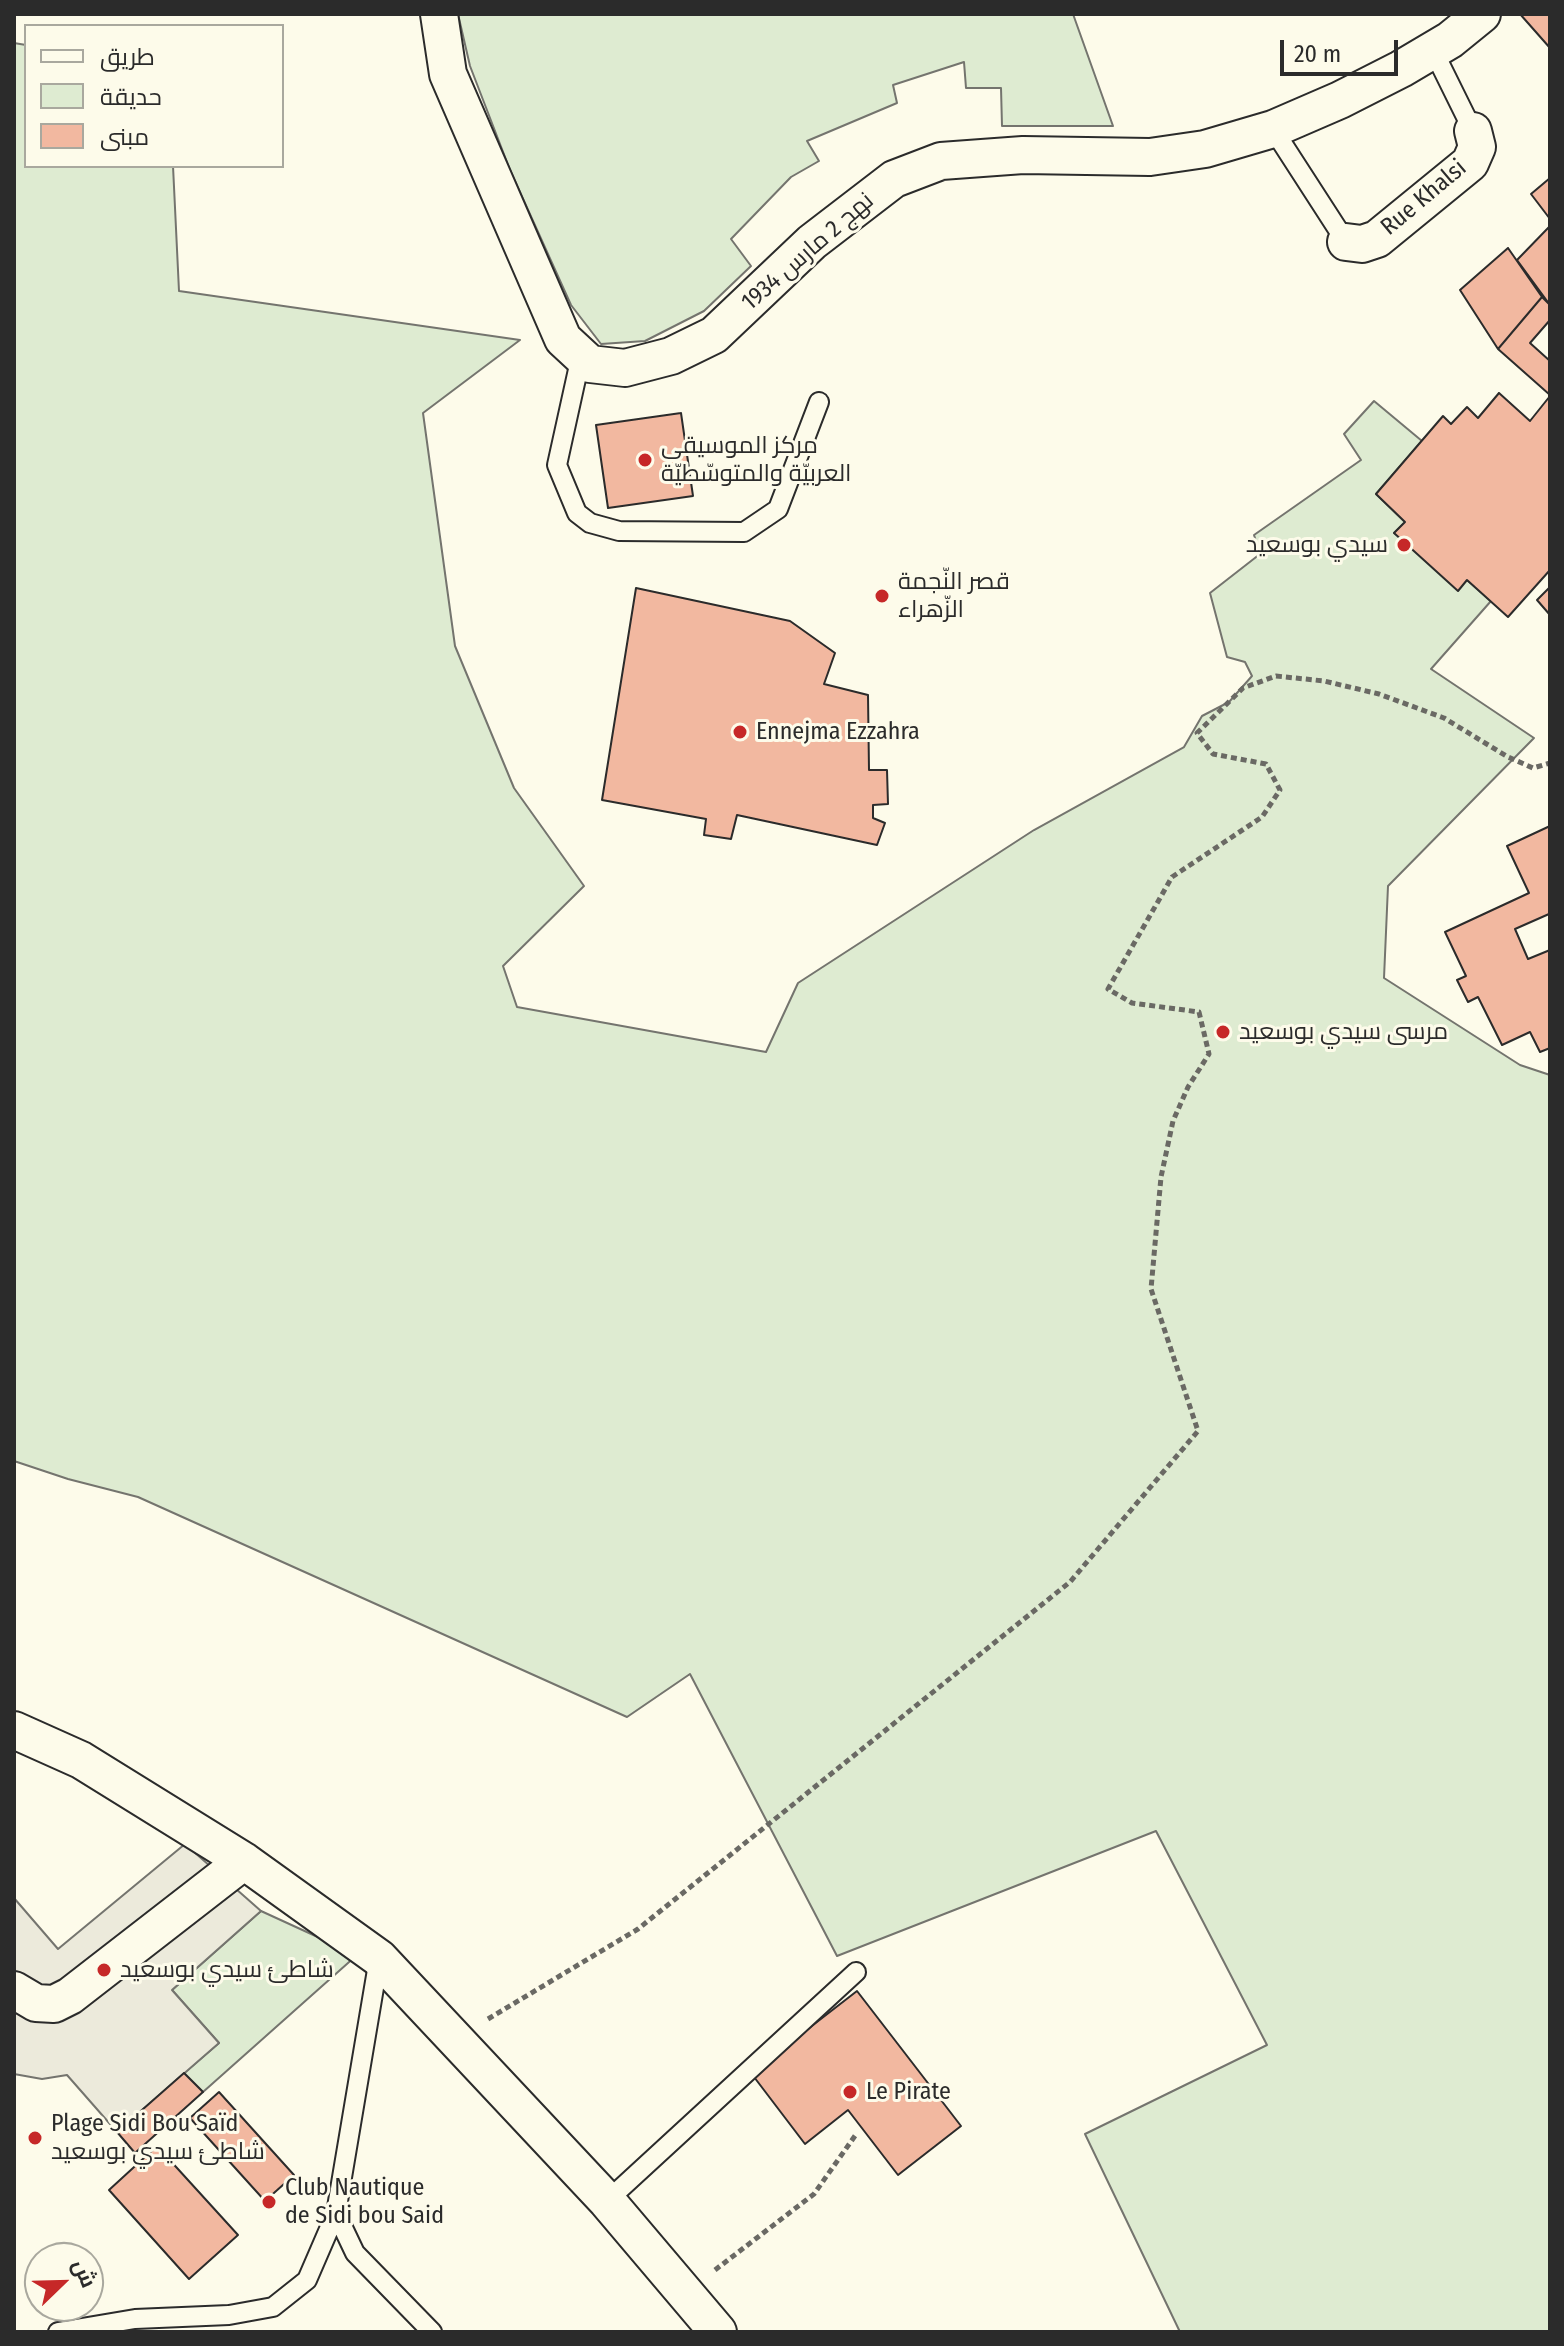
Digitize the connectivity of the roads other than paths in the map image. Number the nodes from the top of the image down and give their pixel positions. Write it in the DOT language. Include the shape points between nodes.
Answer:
graph roads {
  1 [pos="439,14"];
  2 [pos="1482,14"];
  3 [pos="1433,50"];
  4 [pos="1273,129"];
  5 [pos="1473,131"];
  6 [pos="1346,242"];
  7 [pos="581,356"];
  8 [pos="819,402"];
  9 [pos="14,1730"];
  10 [pos="244,1861"];
  11 [pos="379,1958"];
  12 [pos="856,1972"];
  13 [pos="14,1990"];
  14 [pos="607,2201"];
  15 [pos="336,2213"];
  16 [pos="58,2332"];
  17 [pos="432,2332"];
  18 [pos="718,2332"];
  1 -- 7 [label="street" via="448,74 563,339"];
  2 -- 3 [label="street, نهج 2 مارس 1934"];
  3 -- 4 [label="street, نهج 2 مارس 1934"];
  3 -- 5 [label="lane, Rue Khalsi"];
  4 -- 6 [label="lane, Rue Khalsi"];
  4 -- 7 [label="street, نهج 2 مارس 1934" via="1205,149 1150,157 1023,155 941,161 894,179 812,242 714,335 671,356 625,368 590,364"];
  5 -- 6 [label="street, Rue Khalsi" via="1477,147 1470,163 1377,239"];
  7 -- 8 [label="lane" via="557,465 577,513 590,523 619,531 744,532 778,509"];
  9 -- 10 [label="street" via="81,1760"];
  10 -- 11 [label="street"];
  10 -- 13 [label="street" via="70,1996 54,2004 36,2003"];
  11 -- 14 [label="street"];
  11 -- 15 [label="lane"];
  12 -- 14 [label="lane"];
  14 -- 18 [label="street"];
  15 -- 16 [label="lane" via="307,2280 273,2307 229,2315 135,2319"];
  15 -- 17 [label="lane" via="355,2253"];
}
